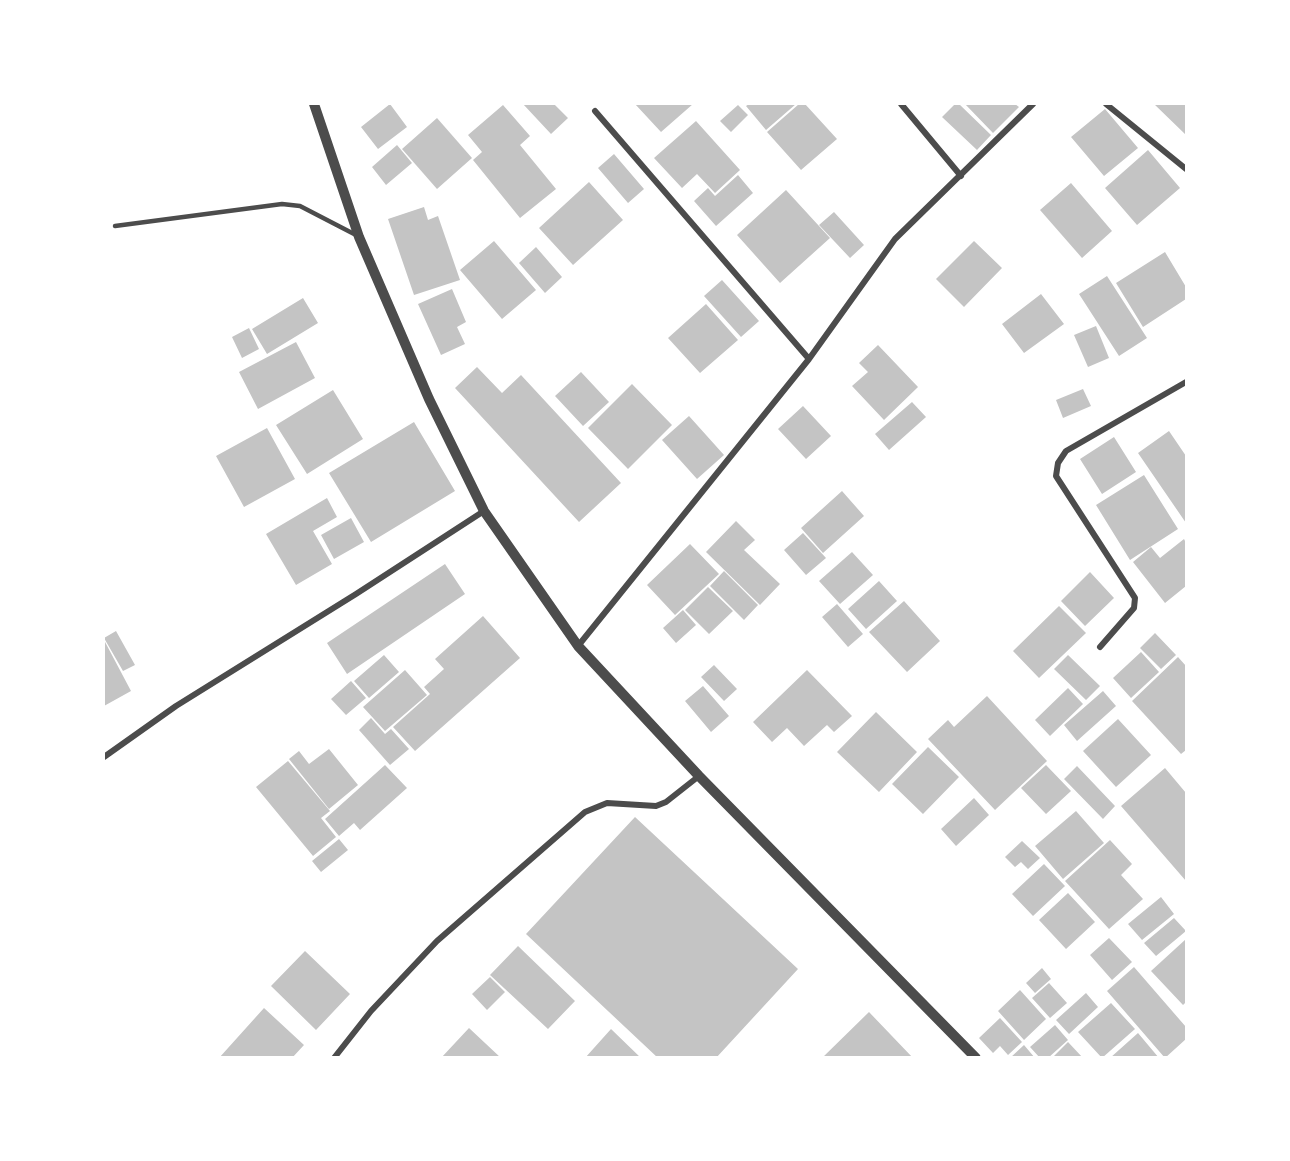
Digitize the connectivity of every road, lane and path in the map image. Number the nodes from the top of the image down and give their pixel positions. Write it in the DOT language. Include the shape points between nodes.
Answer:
graph roads {
  1 [pos="314,104"];
  2 [pos="901,104"];
  3 [pos="1034,104"];
  4 [pos="1106,104"];
  5 [pos="594,111"];
  6 [pos="1186,169"];
  7 [pos="961,176"];
  8 [pos="115,226"];
  9 [pos="359,237"];
  10 [pos="809,359"];
  11 [pos="1186,382"];
  12 [pos="484,511"];
  13 [pos="578,646"];
  14 [pos="1100,647"];
  15 [pos="104,757"];
  16 [pos="699,776"];
  17 [pos="334,1058"];
  18 [pos="976,1058"];
  1 -- 9 [label="street"];
  2 -- 7 [label="street"];
  3 -- 7 [label="street"];
  4 -- 6 [label="street"];
  5 -- 10 [label="street"];
  7 -- 10 [label="street" via="895,239"];
  8 -- 9 [label="lane" via="282,204 300,206"];
  9 -- 12 [label="street" via="429,399"];
  10 -- 13 [label="street"];
  11 -- 14 [label="street" via="1066,451 1058,463 1056,476 1135,598 1134,608"];
  12 -- 13 [label="street"];
  12 -- 15 [label="street" via="176,706"];
  13 -- 16 [label="street"];
  16 -- 17 [label="street" via="656,806 607,803 585,812 437,941 371,1011"];
  16 -- 18 [label="street"];
}
